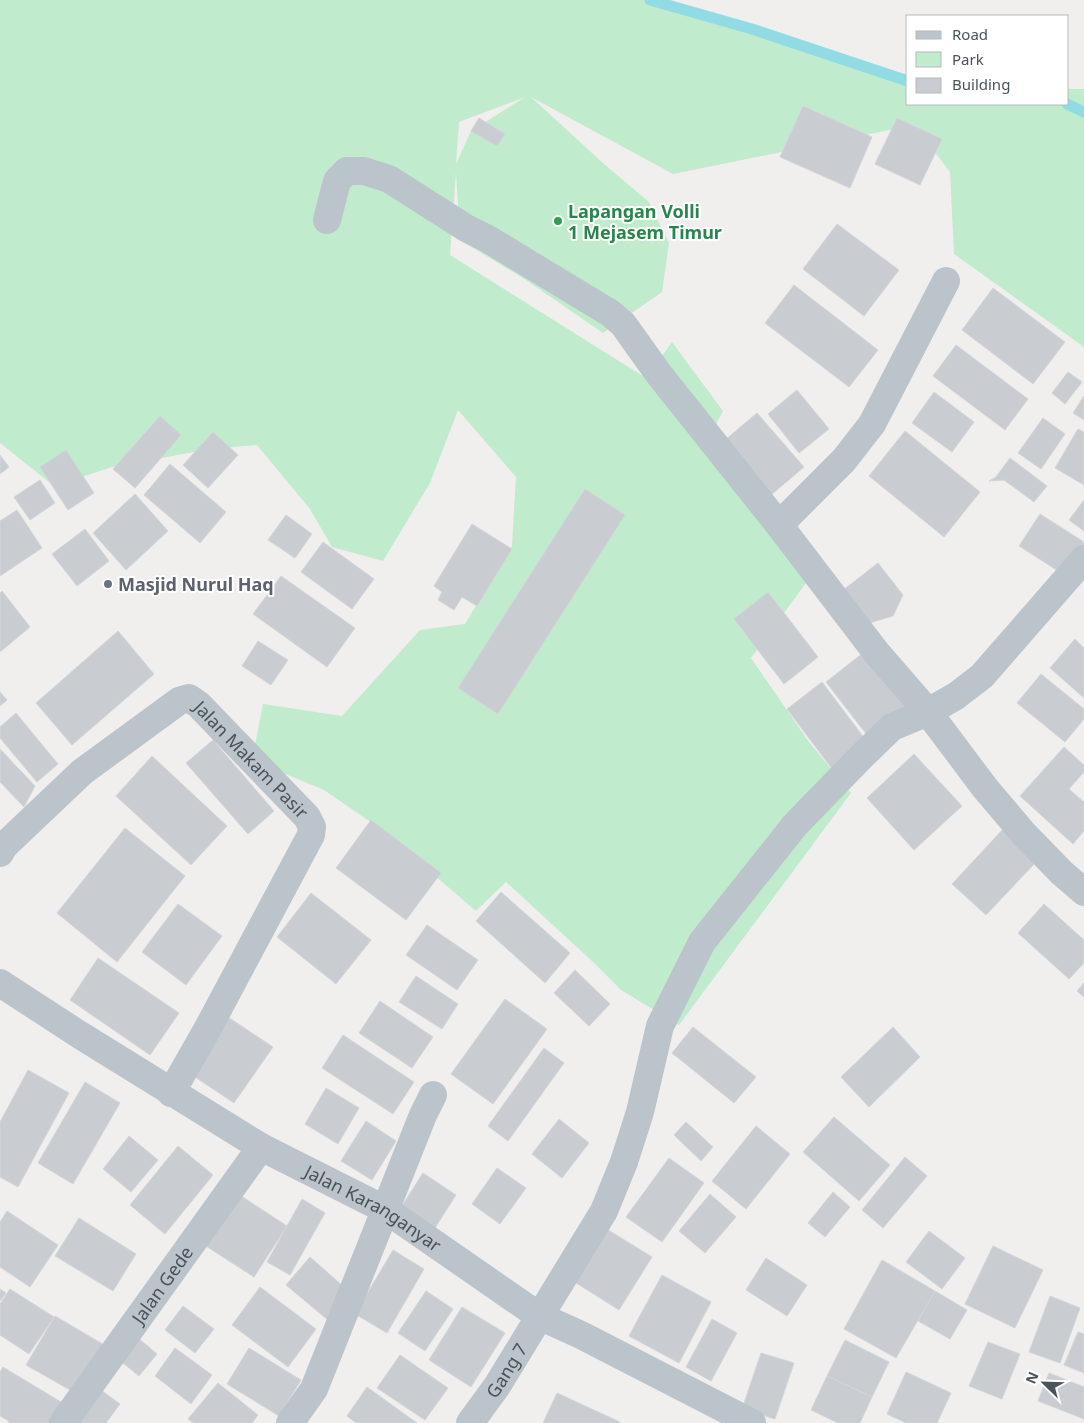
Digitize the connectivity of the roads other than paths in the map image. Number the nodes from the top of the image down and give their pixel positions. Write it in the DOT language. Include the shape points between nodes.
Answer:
graph roads {
  1 [pos="327,220"];
  2 [pos="946,281"];
  3 [pos="779,525"];
  4 [pos="1084,560"];
  5 [pos="928,712"];
  6 [pos="0,853"];
  7 [pos="1084,892"];
  8 [pos="0,983"];
  9 [pos="171,1093"];
  10 [pos="433,1095"];
  11 [pos="260,1147"];
  12 [pos="386,1210"];
  13 [pos="539,1316"];
  14 [pos="63,1423"];
  15 [pos="290,1423"];
  16 [pos="470,1423"];
  17 [pos="752,1423"];
  1 -- 3 [label="street" via="337,181 348,171 364,171 389,179 616,319"];
  2 -- 3 [label="street" via="872,424 844,460"];
  3 -- 5 [label="street" via="876,652"];
  4 -- 5 [label="street, Gang 7" via="982,676"];
  5 -- 7 [label="street" via="1024,834"];
  5 -- 13 [label="street, Gang 7" via="892,727 860,758 795,825 702,942 660,1026 640,1112 604,1211"];
  6 -- 9 [label="street, Jalan Makam Pasir" via="82,772 179,701 189,698 307,817 312,827 311,835"];
  8 -- 9 [label="street, Jalan Karanganyar"];
  9 -- 11 [label="street, Jalan Karanganyar"];
  10 -- 12 [label="street"];
  11 -- 12 [label="street, Jalan Karanganyar"];
  11 -- 14 [label="street, Jalan Gede"];
  12 -- 13 [label="street, Jalan Karanganyar"];
  12 -- 15 [label="street" via="314,1388"];
  13 -- 16 [label="street, Gang 7" via="497,1386"];
  13 -- 17 [label="street, Jalan Karanganyar"];
}
